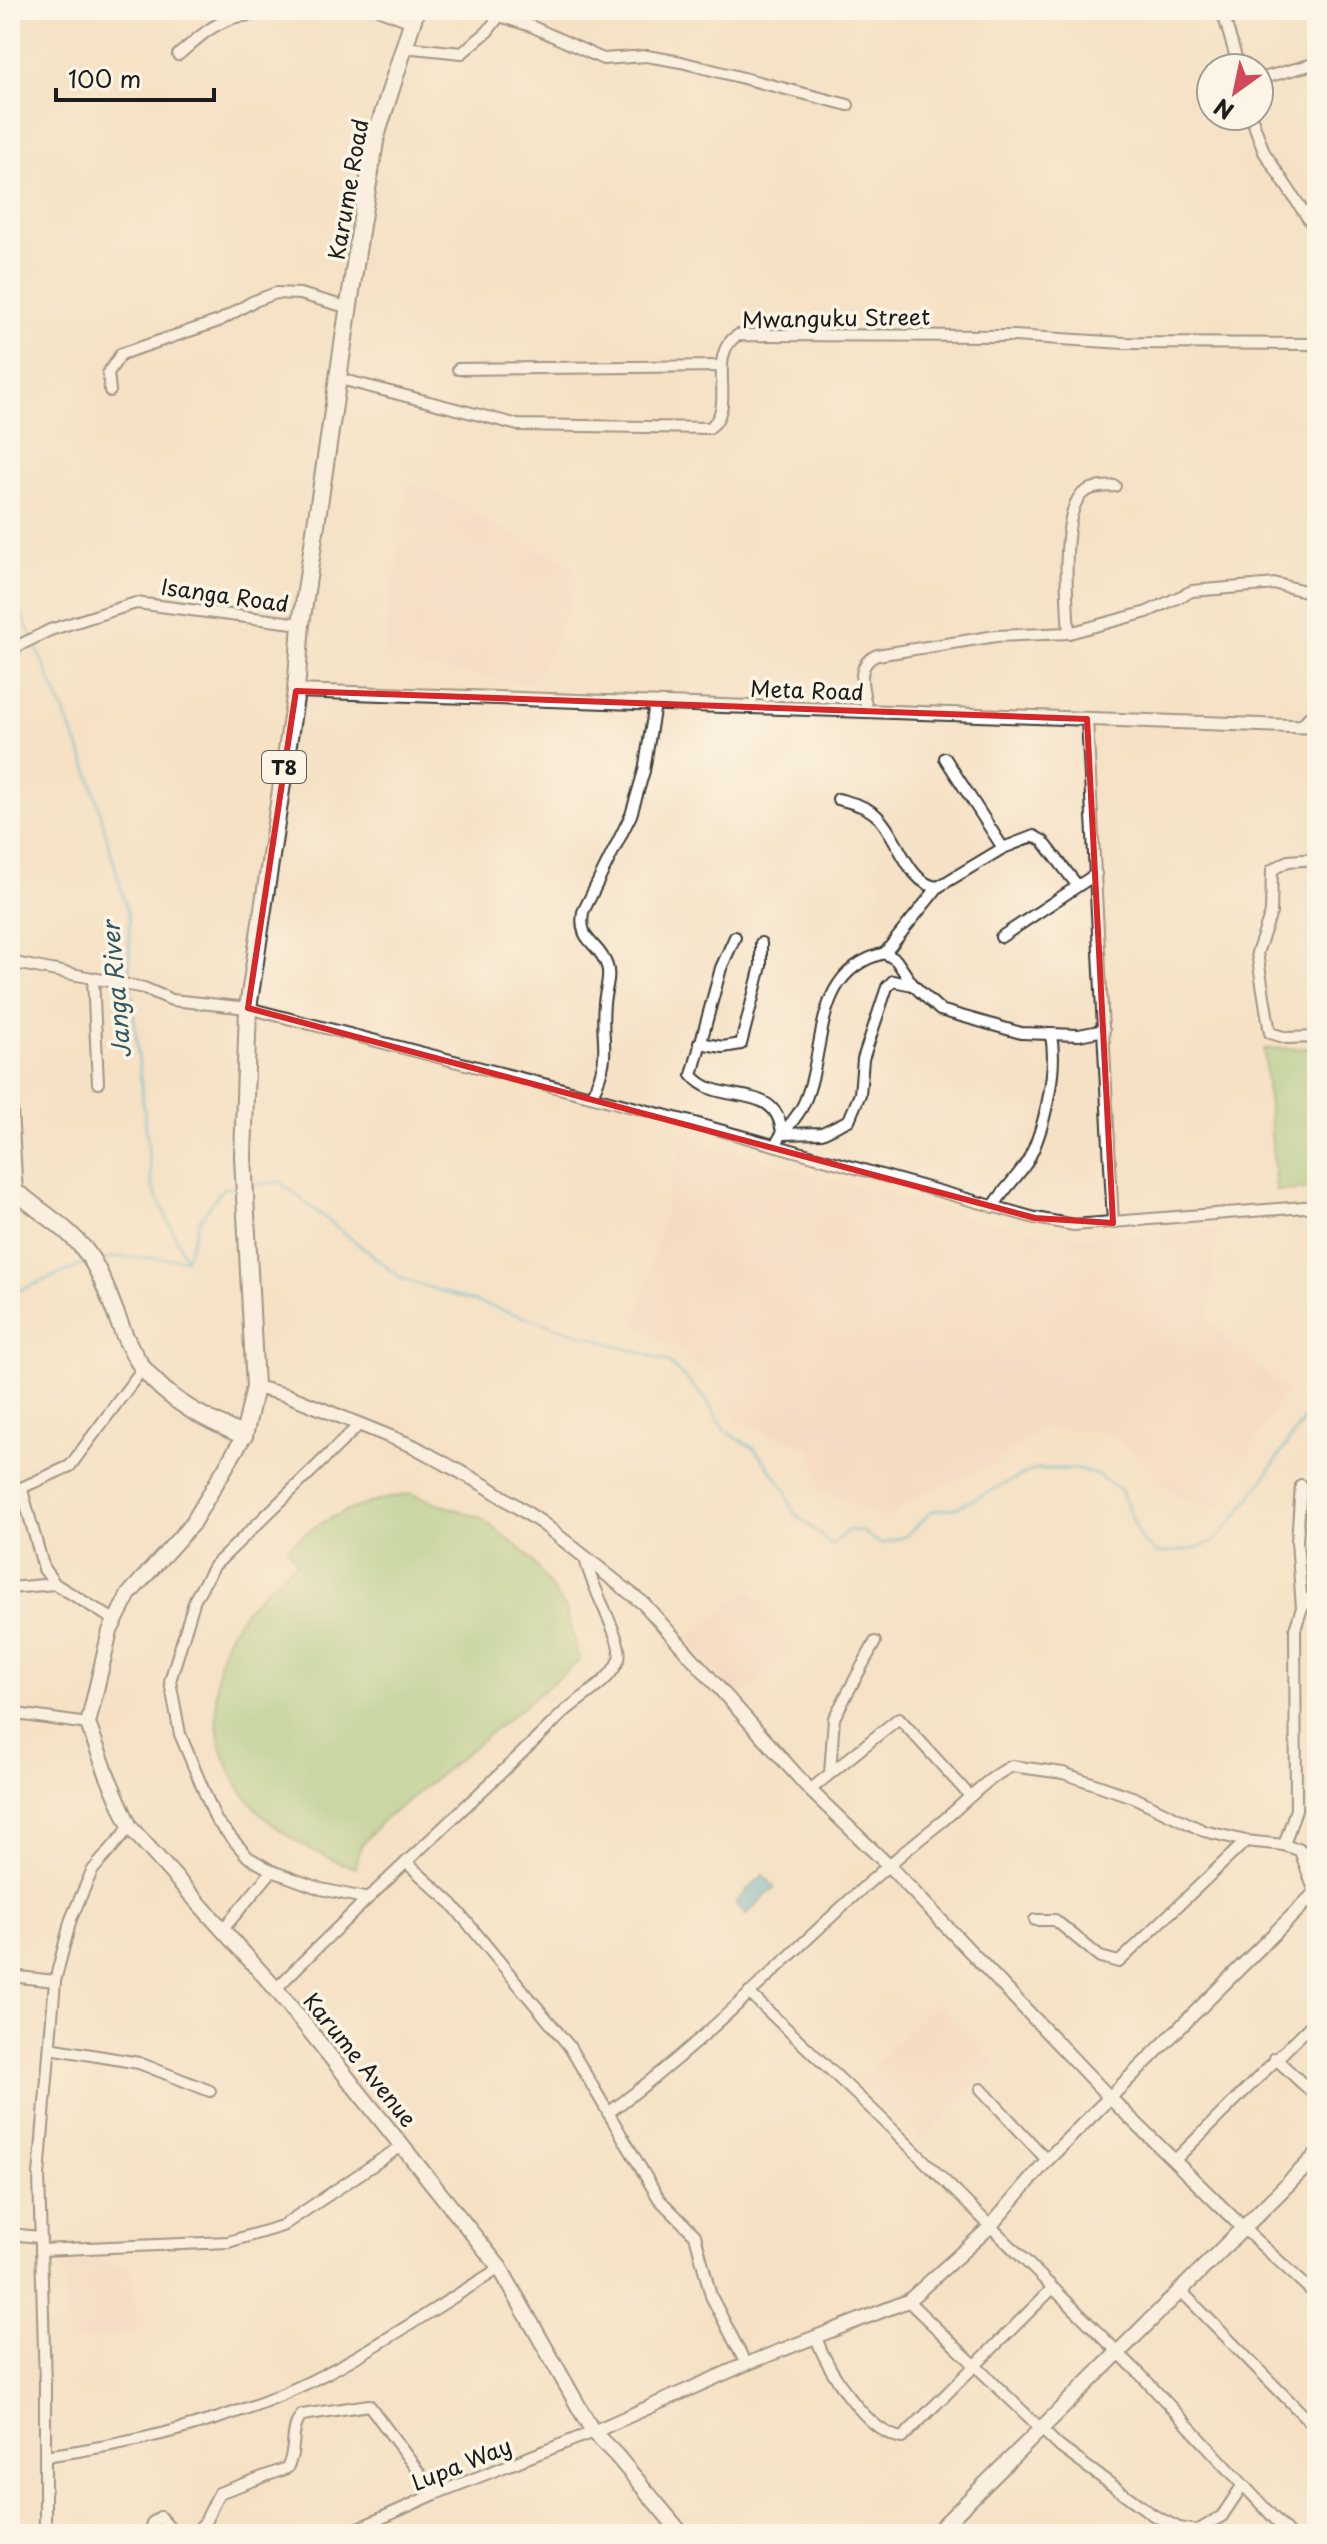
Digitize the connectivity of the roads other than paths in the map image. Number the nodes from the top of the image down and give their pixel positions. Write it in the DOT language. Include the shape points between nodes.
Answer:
graph roads {
  1 [pos="266,10"];
  2 [pos="380,10"];
  3 [pos="1222,10"];
  4 [pos="502,13"];
  5 [pos="414,16"];
  6 [pos="403,47"];
  7 [pos="1234,52"];
  8 [pos="178,55"];
  9 [pos="1317,63"];
  10 [pos="1275,75"];
  11 [pos="848,105"];
  12 [pos="1257,132"];
  13 [pos="1317,232"];
  14 [pos="350,308"];
  15 [pos="1317,344"];
  16 [pos="722,366"];
  17 [pos="458,369"];
  18 [pos="340,379"];
  19 [pos="110,391"];
  20 [pos="1115,486"];
  21 [pos="1317,594"];
  22 [pos="301,624"];
  23 [pos="1069,633"];
  24 [pos="10,650"];
  25 [pos="296,691"];
  26 [pos="655,704"];
  27 [pos="1317,708"];
  28 [pos="867,711"];
  29 [pos="1087,719"];
  30 [pos="1301,726"];
  31 [pos="1317,727"];
  32 [pos="945,758"];
  33 [pos="838,799"];
  34 [pos="1003,848"];
  35 [pos="1317,859"];
  36 [pos="1096,874"];
  37 [pos="1077,885"];
  38 [pos="938,887"];
  39 [pos="735,937"];
  40 [pos="1001,937"];
  41 [pos="761,943"];
  42 [pos="885,953"];
  43 [pos="10,962"];
  44 [pos="93,978"];
  45 [pos="913,985"];
  46 [pos="248,1008"];
  47 [pos="1104,1030"];
  48 [pos="1051,1036"];
  49 [pos="1317,1037"];
  50 [pos="699,1043"];
  51 [pos="10,1078"];
  52 [pos="98,1083"];
  53 [pos="592,1095"];
  54 [pos="782,1134"];
  55 [pos="775,1145"];
  56 [pos="13,1192"];
  57 [pos="1317,1206"];
  58 [pos="993,1207"];
  59 [pos="1113,1223"];
  60 [pos="143,1368"];
  61 [pos="255,1387"];
  62 [pos="359,1425"];
  63 [pos="244,1436"];
  64 [pos="1301,1485"];
  65 [pos="16,1492"];
  66 [pos="585,1557"];
  67 [pos="55,1584"];
  68 [pos="10,1588"];
  69 [pos="1317,1589"];
  70 [pos="1302,1608"];
  71 [pos="116,1621"];
  72 [pos="875,1642"];
  73 [pos="10,1713"];
  74 [pos="88,1724"];
  75 [pos="830,1773"];
  76 [pos="810,1790"];
  77 [pos="970,1796"];
  78 [pos="130,1827"];
  79 [pos="1246,1841"];
  80 [pos="1284,1845"];
  81 [pos="1299,1848"];
  82 [pos="1317,1856"];
  83 [pos="406,1862"];
  84 [pos="887,1864"];
  85 [pos="272,1871"];
  86 [pos="1316,1892"];
  87 [pos="364,1898"];
  88 [pos="1035,1920"];
  89 [pos="224,1928"];
  90 [pos="10,1976"];
  91 [pos="55,1981"];
  92 [pos="276,1989"];
  93 [pos="749,1993"];
  94 [pos="1317,2019"];
  95 [pos="50,2048"];
  96 [pos="1275,2058"];
  97 [pos="981,2089"];
  98 [pos="210,2091"];
  99 [pos="1317,2097"];
  100 [pos="1110,2098"];
  101 [pos="608,2113"];
  102 [pos="403,2145"];
  103 [pos="1317,2155"];
  104 [pos="1176,2159"];
  105 [pos="1047,2160"];
  106 [pos="989,2228"];
  107 [pos="1244,2229"];
  108 [pos="10,2234"];
  109 [pos="39,2237"];
  110 [pos="41,2250"];
  111 [pos="500,2268"];
  112 [pos="1052,2289"];
  113 [pos="1182,2292"];
  114 [pos="1317,2296"];
  115 [pos="908,2301"];
  116 [pos="816,2338"];
  117 [pos="1119,2354"];
  118 [pos="746,2364"];
  119 [pos="975,2368"];
  120 [pos="1317,2429"];
  121 [pos="1039,2431"];
  122 [pos="593,2432"];
  123 [pos="45,2456"];
  124 [pos="1242,2486"];
  125 [pos="435,2494"];
  126 [pos="206,2528"];
  127 [pos="45,2534"];
  128 [pos="149,2534"];
  129 [pos="175,2534"];
  130 [pos="194,2534"];
  131 [pos="346,2534"];
  132 [pos="682,2534"];
  133 [pos="935,2534"];
  134 [pos="1289,2534"];
  1 -- 8 [label="street" via="251,18 232,17 195,38"];
  2 -- 5 [label="street"];
  3 -- 7 [label="street"];
  4 -- 6 [label="street" via="462,53"];
  4 -- 11 [label="street" via="603,59 647,56 681,62"];
  5 -- 6 [label="highway, Karume Road / T8"];
  6 -- 14 [label="highway, Karume Road / T8" via="376,136"];
  9 -- 10 [label="street"];
  12 -- 13 [label="street" via="1264,152"];
  14 -- 18 [label="highway, Karume Road / T8"];
  14 -- 19 [label="street" via="292,293 257,300 219,321 121,354 108,373"];
  15 -- 16 [label="street, Mwanguku Street" via="738,335 723,352"];
  16 -- 17 [label="street"];
  16 -- 18 [label="street, Mwanguku Street" via="720,412 709,428 518,425"];
  18 -- 22 [label="highway, T8"];
  20 -- 23 [label="street" via="1091,488 1074,507"];
  21 -- 23 [label="street" via="1277,584 1192,591 1147,612"];
  22 -- 24 [label="street, Isanga Road" via="136,603 50,630"];
  22 -- 25 [label="highway, T8"];
  23 -- 28 [label="street" via="996,636 866,659 862,667"];
  25 -- 26 [label="street, Meta Road"];
  25 -- 46 [label="highway, T8"];
  26 -- 28 [label="street, Meta Road"];
  26 -- 53 [label="street" via="631,815 583,912 581,927 609,971 603,1015 607,1057"];
  27 -- 30 [label="street"];
  28 -- 29 [label="street, Meta Road"];
  29 -- 30 [label="street, Meta Road"];
  29 -- 36 [label="street"];
  30 -- 31 [label="street, Meta Road"];
  32 -- 34 [label="street"];
  33 -- 38 [label="street" via="877,816 918,878"];
  34 -- 37 [label="street" via="1038,837"];
  34 -- 38 [label="street"];
  35 -- 49 [label="street" via="1288,861 1272,870 1271,913 1257,953 1270,1033"];
  36 -- 37 [label="street"];
  36 -- 47 [label="street"];
  37 -- 40 [label="street"];
  38 -- 42 [label="street"];
  39 -- 50 [label="street"];
  41 -- 50 [label="street" via="761,966 744,1038 735,1046"];
  42 -- 45 [label="street"];
  42 -- 54 [label="street" via="859,965 830,997 805,1102"];
  43 -- 44 [label="street"];
  44 -- 46 [label="street" via="144,988 172,1000"];
  44 -- 52 [label="street"];
  45 -- 48 [label="street" via="940,1010"];
  45 -- 54 [label="street" via="896,981 887,987 849,1120 822,1133"];
  46 -- 53 [label="street"];
  46 -- 61 [label="highway, T8" via="243,1157"];
  47 -- 48 [label="street"];
  47 -- 59 [label="street"];
  48 -- 58 [label="street" via="1055,1066 1036,1144"];
  50 -- 54 [label="street" via="693,1078 772,1106"];
  51 -- 56 [label="street"];
  53 -- 55 [label="street"];
  54 -- 55 [label="street"];
  55 -- 58 [label="street"];
  56 -- 60 [label="highway" via="62,1227 89,1256"];
  57 -- 59 [label="street"];
  58 -- 59 [label="street" via="1074,1225"];
  60 -- 63 [label="highway" via="171,1397"];
  60 -- 65 [label="street" via="70,1466"];
  61 -- 62 [label="street"];
  61 -- 63 [label="highway, T8"];
  62 -- 66 [label="street" via="413,1446 486,1486"];
  62 -- 85 [label="street" via="214,1566 195,1599 170,1681 185,1746 216,1820 248,1857"];
  63 -- 71 [label="main road" via="192,1524 129,1594"];
  64 -- 70 [label="street" via="1297,1541"];
  65 -- 67 [label="street" via="44,1569"];
  66 -- 76 [label="street" via="644,1604"];
  66 -- 83 [label="street" via="593,1591 621,1643 613,1670"];
  67 -- 68 [label="street"];
  67 -- 71 [label="street"];
  69 -- 70 [label="street"];
  70 -- 80 [label="street" via="1293,1649 1296,1809"];
  71 -- 74 [label="main road" via="103,1653"];
  72 -- 75 [label="street" via="834,1718"];
  73 -- 74 [label="street"];
  74 -- 78 [label="main road, Karume Avenue"];
  75 -- 76 [label="street"];
  75 -- 77 [label="street" via="899,1718"];
  76 -- 84 [label="street"];
  77 -- 79 [label="street" via="1012,1766 1046,1768 1135,1798 1204,1831"];
  77 -- 84 [label="street"];
  78 -- 89 [label="main road, Karume Avenue"];
  78 -- 91 [label="street" via="92,1871 71,1919"];
  79 -- 80 [label="street"];
  79 -- 88 [label="street" via="1119,1962 1100,1957 1055,1920"];
  80 -- 81 [label="street"];
  81 -- 82 [label="street"];
  81 -- 86 [label="street"];
  83 -- 87 [label="street"];
  83 -- 101 [label="street" via="452,1904 515,1978 569,2046"];
  84 -- 93 [label="street"];
  84 -- 100 [label="street"];
  85 -- 87 [label="street"];
  85 -- 89 [label="street"];
  86 -- 100 [label="street"];
  87 -- 92 [label="street"];
  89 -- 92 [label="main road, Karume Avenue"];
  90 -- 91 [label="street"];
  91 -- 95 [label="street"];
  92 -- 102 [label="main road, Karume Avenue"];
  93 -- 101 [label="street"];
  93 -- 106 [label="street"];
  94 -- 96 [label="street"];
  95 -- 98 [label="street" via="139,2063"];
  95 -- 109 [label="street"];
  96 -- 99 [label="street"];
  96 -- 104 [label="street"];
  97 -- 105 [label="street"];
  100 -- 104 [label="street"];
  100 -- 105 [label="street"];
  101 -- 118 [label="street" via="659,2199 695,2235 711,2296"];
  102 -- 110 [label="street" via="282,2226 228,2242"];
  102 -- 111 [label="main road, Karume Avenue"];
  103 -- 107 [label="main road"];
  104 -- 107 [label="street"];
  105 -- 106 [label="street"];
  106 -- 112 [label="street"];
  106 -- 115 [label="street"];
  107 -- 113 [label="main road"];
  107 -- 114 [label="street"];
  108 -- 109 [label="street"];
  109 -- 110 [label="street"];
  110 -- 123 [label="street"];
  111 -- 122 [label="main road, Karume Avenue"];
  111 -- 123 [label="street" via="293,2389 162,2432"];
  112 -- 117 [label="street"];
  112 -- 119 [label="street"];
  113 -- 117 [label="main road"];
  113 -- 120 [label="street"];
  115 -- 116 [label="street"];
  115 -- 119 [label="street"];
  116 -- 118 [label="street"];
  116 -- 119 [label="street" via="833,2376 854,2403 899,2438"];
  117 -- 121 [label="main road"];
  117 -- 124 [label="street"];
  118 -- 122 [label="street"];
  119 -- 121 [label="street"];
  121 -- 124 [label="street" via="1153,2515 1187,2531 1215,2522"];
  121 -- 133 [label="main road"];
  122 -- 125 [label="street, Lupa Way"];
  122 -- 132 [label="main road, Karume Avenue"];
  123 -- 127 [label="street"];
  124 -- 134 [label="street"];
  125 -- 126 [label="street" via="366,2404 302,2415 287,2468 219,2493"];
  125 -- 131 [label="street, Lupa Way"];
  126 -- 130 [label="street"];
  128 -- 129 [label="street" via="160,2517"];
}
